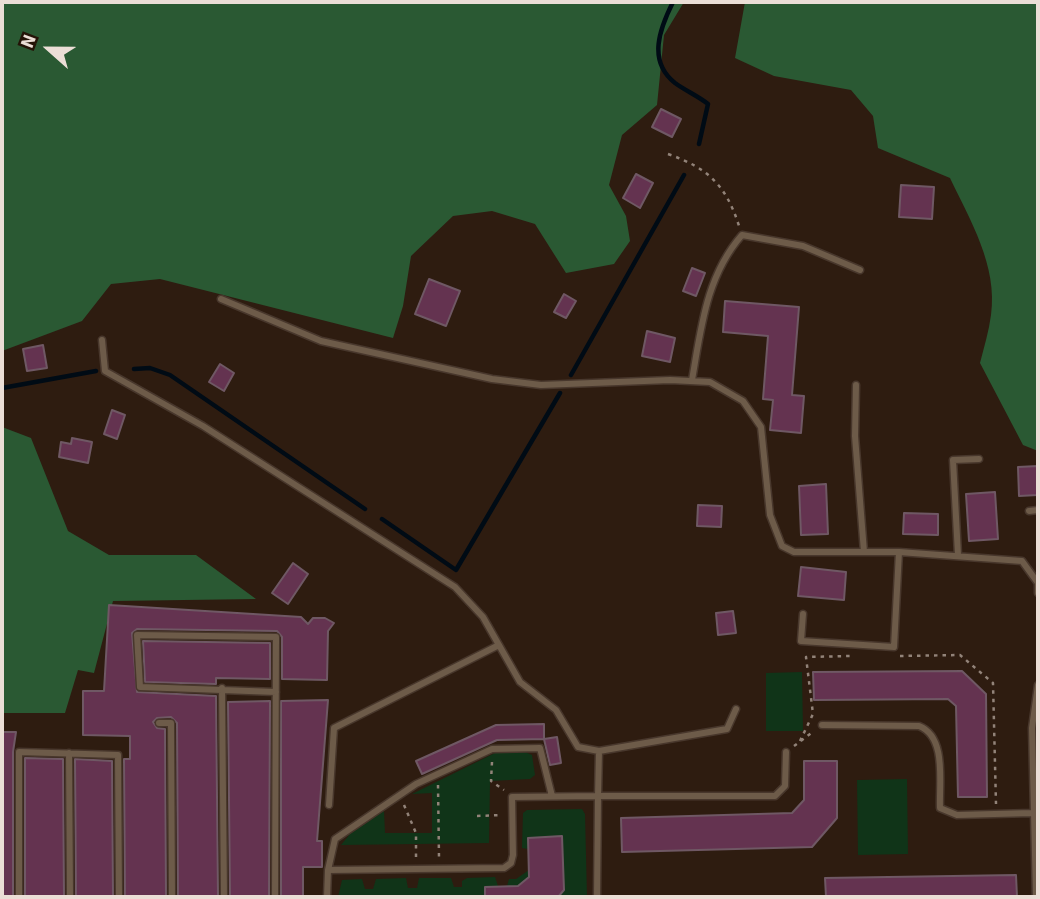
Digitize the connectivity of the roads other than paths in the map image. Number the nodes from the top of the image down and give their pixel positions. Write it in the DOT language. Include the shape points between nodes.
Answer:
graph roads {
  1 [pos="860,270"];
  2 [pos="220,299"];
  3 [pos="102,340"];
  4 [pos="692,380"];
  5 [pos="856,385"];
  6 [pos="979,459"];
  7 [pos="1038,510"];
  8 [pos="1029,511"];
  9 [pos="864,552"];
  10 [pos="900,552"];
  11 [pos="958,555"];
  12 [pos="1038,583"];
  13 [pos="1038,593"];
  14 [pos="803,614"];
  15 [pos="497,646"];
  16 [pos="1038,685"];
  17 [pos="222,688"];
  18 [pos="276,692"];
  19 [pos="736,709"];
  20 [pos="159,723"];
  21 [pos="822,725"];
  22 [pos="1035,728"];
  23 [pos="598,751"];
  24 [pos="786,752"];
  25 [pos="69,753"];
  26 [pos="552,796"];
  27 [pos="598,796"];
  28 [pos="329,805"];
  29 [pos="1032,813"];
  30 [pos="328,870"];
  31 [pos="19,897"];
  32 [pos="70,897"];
  33 [pos="119,897"];
  34 [pos="172,897"];
  35 [pos="224,897"];
  36 [pos="275,897"];
  37 [pos="327,897"];
  38 [pos="597,897"];
  39 [pos="1036,897"];
  1 -- 4 [label="lane" via="803,246 742,235 715,275"];
  2 -- 4 [label="lane" via="321,341 492,379 541,385"];
  3 -- 15 [label="lane" via="105,371 203,426 455,586 483,617"];
  4 -- 9 [label="lane" via="710,382 730,392 743,401 761,427 770,515 782,546 794,552"];
  5 -- 9 [label="lane"];
  6 -- 11 [label="lane" via="953,460"];
  7 -- 8 [label="lane"];
  9 -- 10 [label="lane"];
  10 -- 11 [label="lane"];
  10 -- 14 [label="lane" via="894,646 801,641"];
  11 -- 12 [label="lane" via="1022,561"];
  12 -- 13 [label="lane"];
  15 -- 23 [label="lane" via="520,682 556,710 578,747"];
  15 -- 28 [label="lane" via="334,728"];
  16 -- 22 [label="lane"];
  17 -- 18 [label="lane"];
  17 -- 18 [label="lane" via="140,687 137,635 275,637"];
  17 -- 35 [label="lane"];
  18 -- 36 [label="lane"];
  19 -- 23 [label="lane" via="727,729"];
  20 -- 34 [label="lane" via="171,723"];
  21 -- 29 [label="lane" via="930,730 937,742 940,808 957,815"];
  22 -- 29 [label="lane"];
  23 -- 27 [label="lane"];
  24 -- 27 [label="lane" via="785,786 775,796"];
  25 -- 31 [label="lane" via="19,752"];
  25 -- 32 [label="lane"];
  25 -- 33 [label="lane" via="118,755"];
  26 -- 27 [label="lane"];
  26 -- 30 [label="lane" via="512,797 513,855 504,868"];
  26 -- 30 [label="lane" via="540,748 492,749 400,795 335,839"];
  27 -- 38 [label="lane"];
  29 -- 39 [label="lane"];
  30 -- 37 [label="lane"];
}
